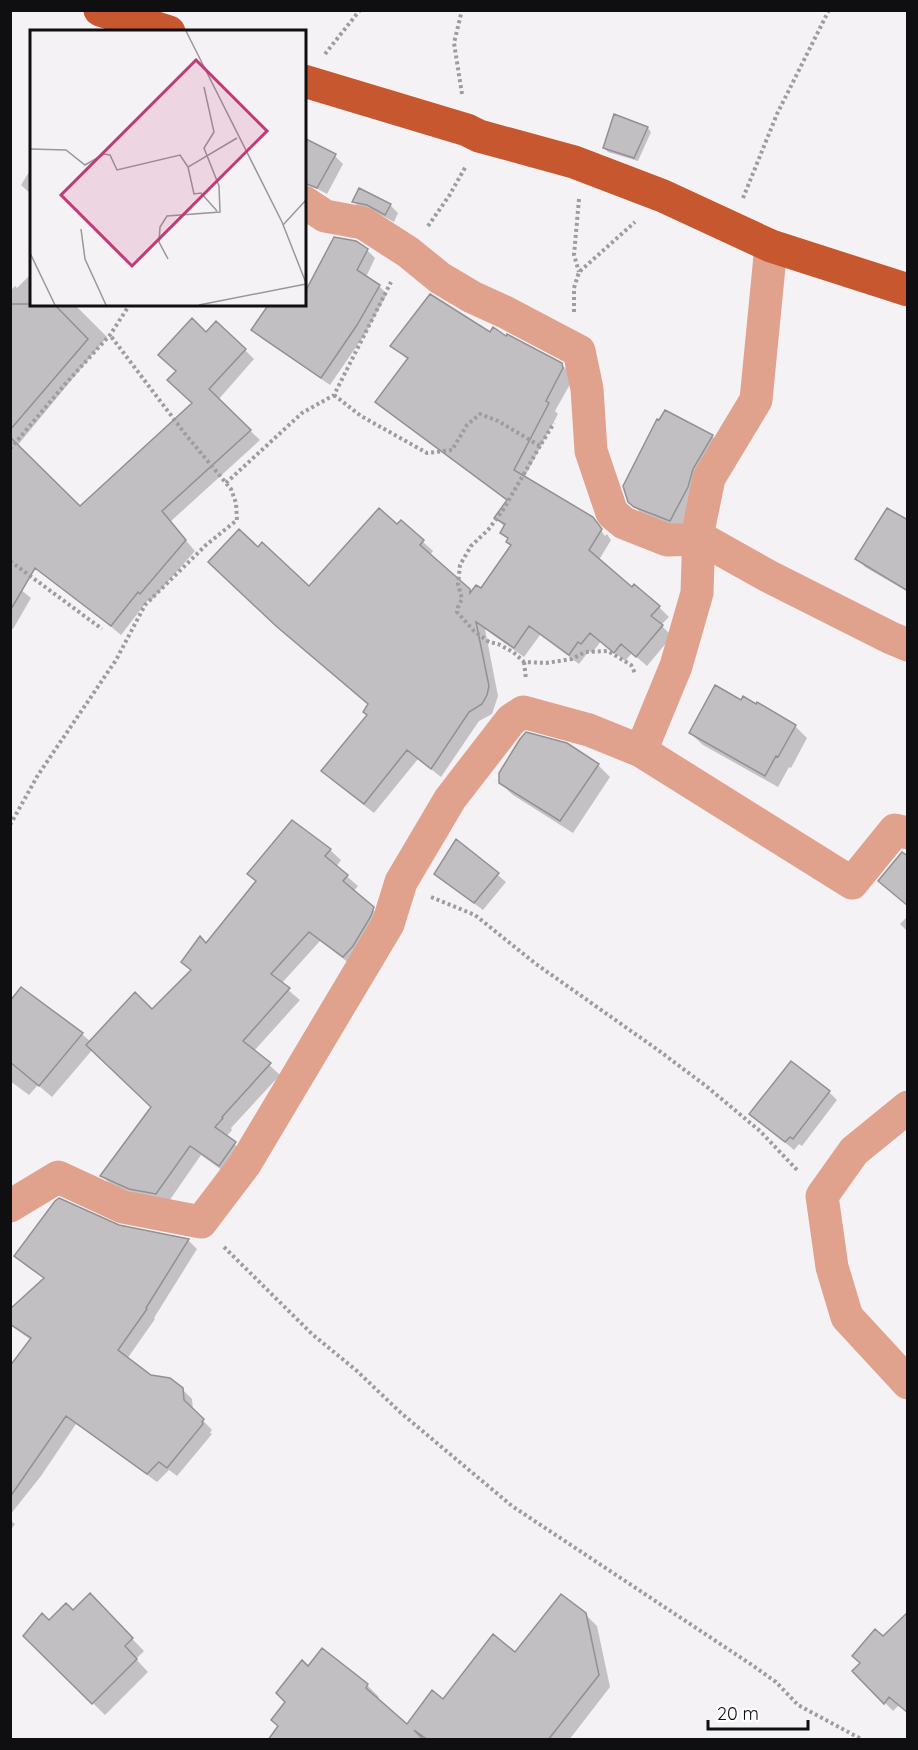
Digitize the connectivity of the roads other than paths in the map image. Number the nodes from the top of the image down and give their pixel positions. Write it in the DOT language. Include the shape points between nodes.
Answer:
graph roads {
  1 [pos="100,10"];
  2 [pos="163,30"];
  3 [pos="313,69"];
  4 [pos="306,203"];
  5 [pos="771,246"];
  6 [pos="908,290"];
  7 [pos="698,539"];
  8 [pos="908,645"];
  9 [pos="641,751"];
  10 [pos="908,833"];
  11 [pos="908,1107"];
  12 [pos="10,1206"];
  13 [pos="908,1383"];
  1 -- 2 [label="main road"];
  3 -- 5 [label="main road" via="473,133 574,162 663,196"];
  4 -- 7 [label="street" via="325,216 363,224 472,297 579,351 587,389 591,452 612,513 624,523 667,540"];
  5 -- 6 [label="main road"];
  5 -- 7 [label="street" via="756,400 709,478"];
  7 -- 8 [label="street"];
  7 -- 9 [label="street" via="697,593 676,666"];
  9 -- 10 [label="street" via="852,883 895,830"];
  9 -- 12 [label="street" via="589,730 523,712 511,720 450,799 401,882 388,924 245,1164 201,1222 123,1207 58,1177"];
  11 -- 13 [label="street" via="855,1151 822,1196 832,1266 847,1317"];
}
